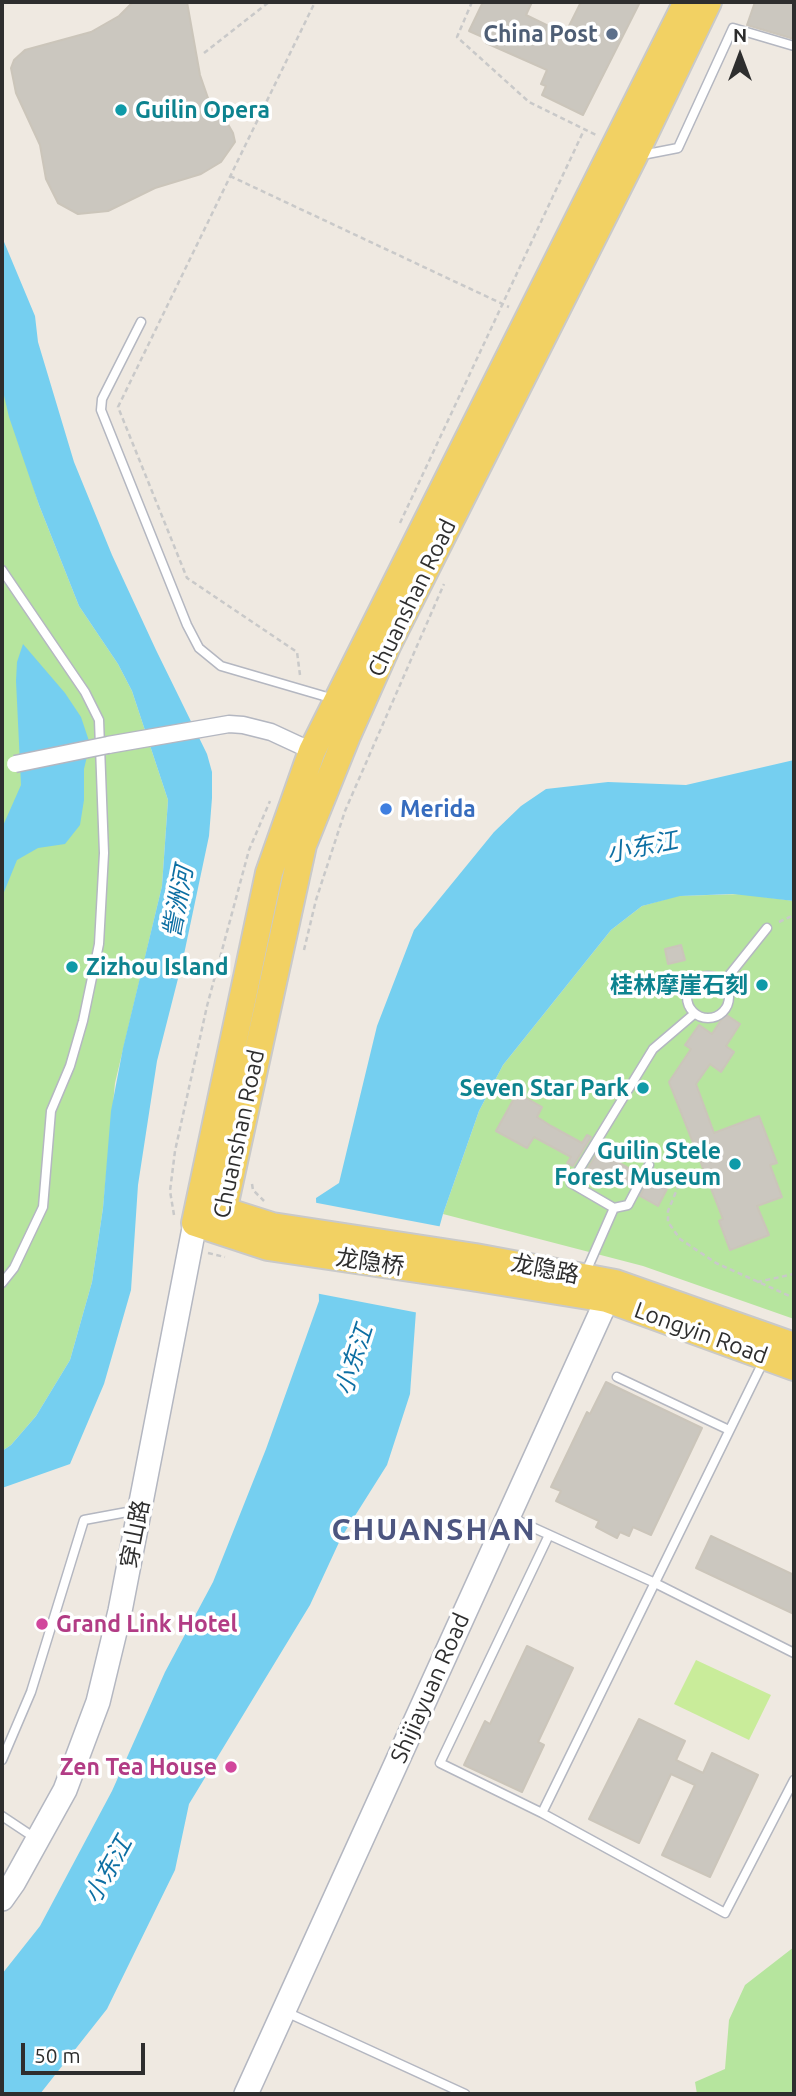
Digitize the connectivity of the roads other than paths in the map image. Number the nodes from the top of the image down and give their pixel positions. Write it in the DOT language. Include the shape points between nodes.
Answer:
graph roads {
  1 [pos="687,2"];
  2 [pos="708,2"];
  3 [pos="794,46"];
  4 [pos="625,150"];
  5 [pos="141,322"];
  6 [pos="2,570"];
  7 [pos="337,700"];
  8 [pos="312,751"];
  9 [pos="8,765"];
  10 [pos="766,928"];
  11 [pos="723,983"];
  12 [pos="694,1014"];
  13 [pos="649,1165"];
  14 [pos="614,1208"];
  15 [pos="209,1217"];
  16 [pos="473,1267"];
  17 [pos="583,1276"];
  18 [pos="2,1283"];
  19 [pos="611,1291"];
  20 [pos="778,1347"];
  21 [pos="794,1367"];
  22 [pos="617,1377"];
  23 [pos="729,1430"];
  24 [pos="140,1509"];
  25 [pos="508,1516"];
  26 [pos="549,1535"];
  27 [pos="654,1583"];
  28 [pos="794,1653"];
  29 [pos="2,1760"];
  30 [pos="794,1780"];
  31 [pos="542,1813"];
  32 [pos="2,1816"];
  33 [pos="38,1840"];
  34 [pos="2,1899"];
  35 [pos="283,2010"];
  36 [pos="246,2094"];
  37 [pos="466,2094"];
  1 -- 4 [label="main road, Chuanshan Road"];
  2 -- 4 [label="main road, Chuanshan Road"];
  3 -- 4 [label="lane" via="733,28 678,148"];
  4 -- 7 [label="main road, Chuanshan Road" via="529,316"];
  4 -- 15 [label="main road, Chuanshan Road" via="388,644 303,845"];
  5 -- 7 [label="lane" via="102,399 101,410 187,625 200,648 221,666"];
  6 -- 18 [label="lane" via="86,692 99,720 104,853 99,944 83,1021 51,1111 43,1207"];
  7 -- 8 [label="main road, Chuanshan Road"];
  8 -- 9 [label="street, bridge" via="256,726 229,724"];
  8 -- 15 [label="main road, Chuanshan Road" via="269,873"];
  10 -- 11 [label="lane"];
  11 -- 12 [label="lane" via="729,1003 721,1014 708,1019"];
  11 -- 12 [label="lane" via="704,976 691,983 686,997"];
  12 -- 14 [label="lane" via="653,1049 571,1183"];
  13 -- 14 [label="lane" via="628,1205"];
  14 -- 17 [label="lane"];
  15 -- 16 [label="main road, 龙隐桥"];
  15 -- 24 [label="street, 穿山路"];
  16 -- 17 [label="main road, 龙隐路"];
  16 -- 19 [label="main road, 龙隐路"];
  17 -- 19 [label="main road, 龙隐路"];
  19 -- 20 [label="main road, Longyin Road"];
  19 -- 25 [label="street, Shijiayuan Road"];
  20 -- 21 [label="main road, Longyin Road"];
  20 -- 23 [label="lane"];
  22 -- 23 [label="lane"];
  23 -- 27 [label="lane"];
  24 -- 29 [label="lane" via="84,1520 30,1692"];
  24 -- 33 [label="street, 穿山路" via="98,1702 65,1790"];
  25 -- 26 [label="lane"];
  25 -- 35 [label="street, Shijiayuan Road"];
  26 -- 27 [label="lane"];
  26 -- 31 [label="lane" via="440,1763"];
  27 -- 28 [label="lane"];
  27 -- 31 [label="lane"];
  30 -- 31 [label="lane" via="726,1913"];
  32 -- 33 [label="lane"];
  33 -- 34 [label="street, 穿山路"];
  35 -- 36 [label="street, Shijiayuan Road"];
  35 -- 37 [label="lane"];
}
